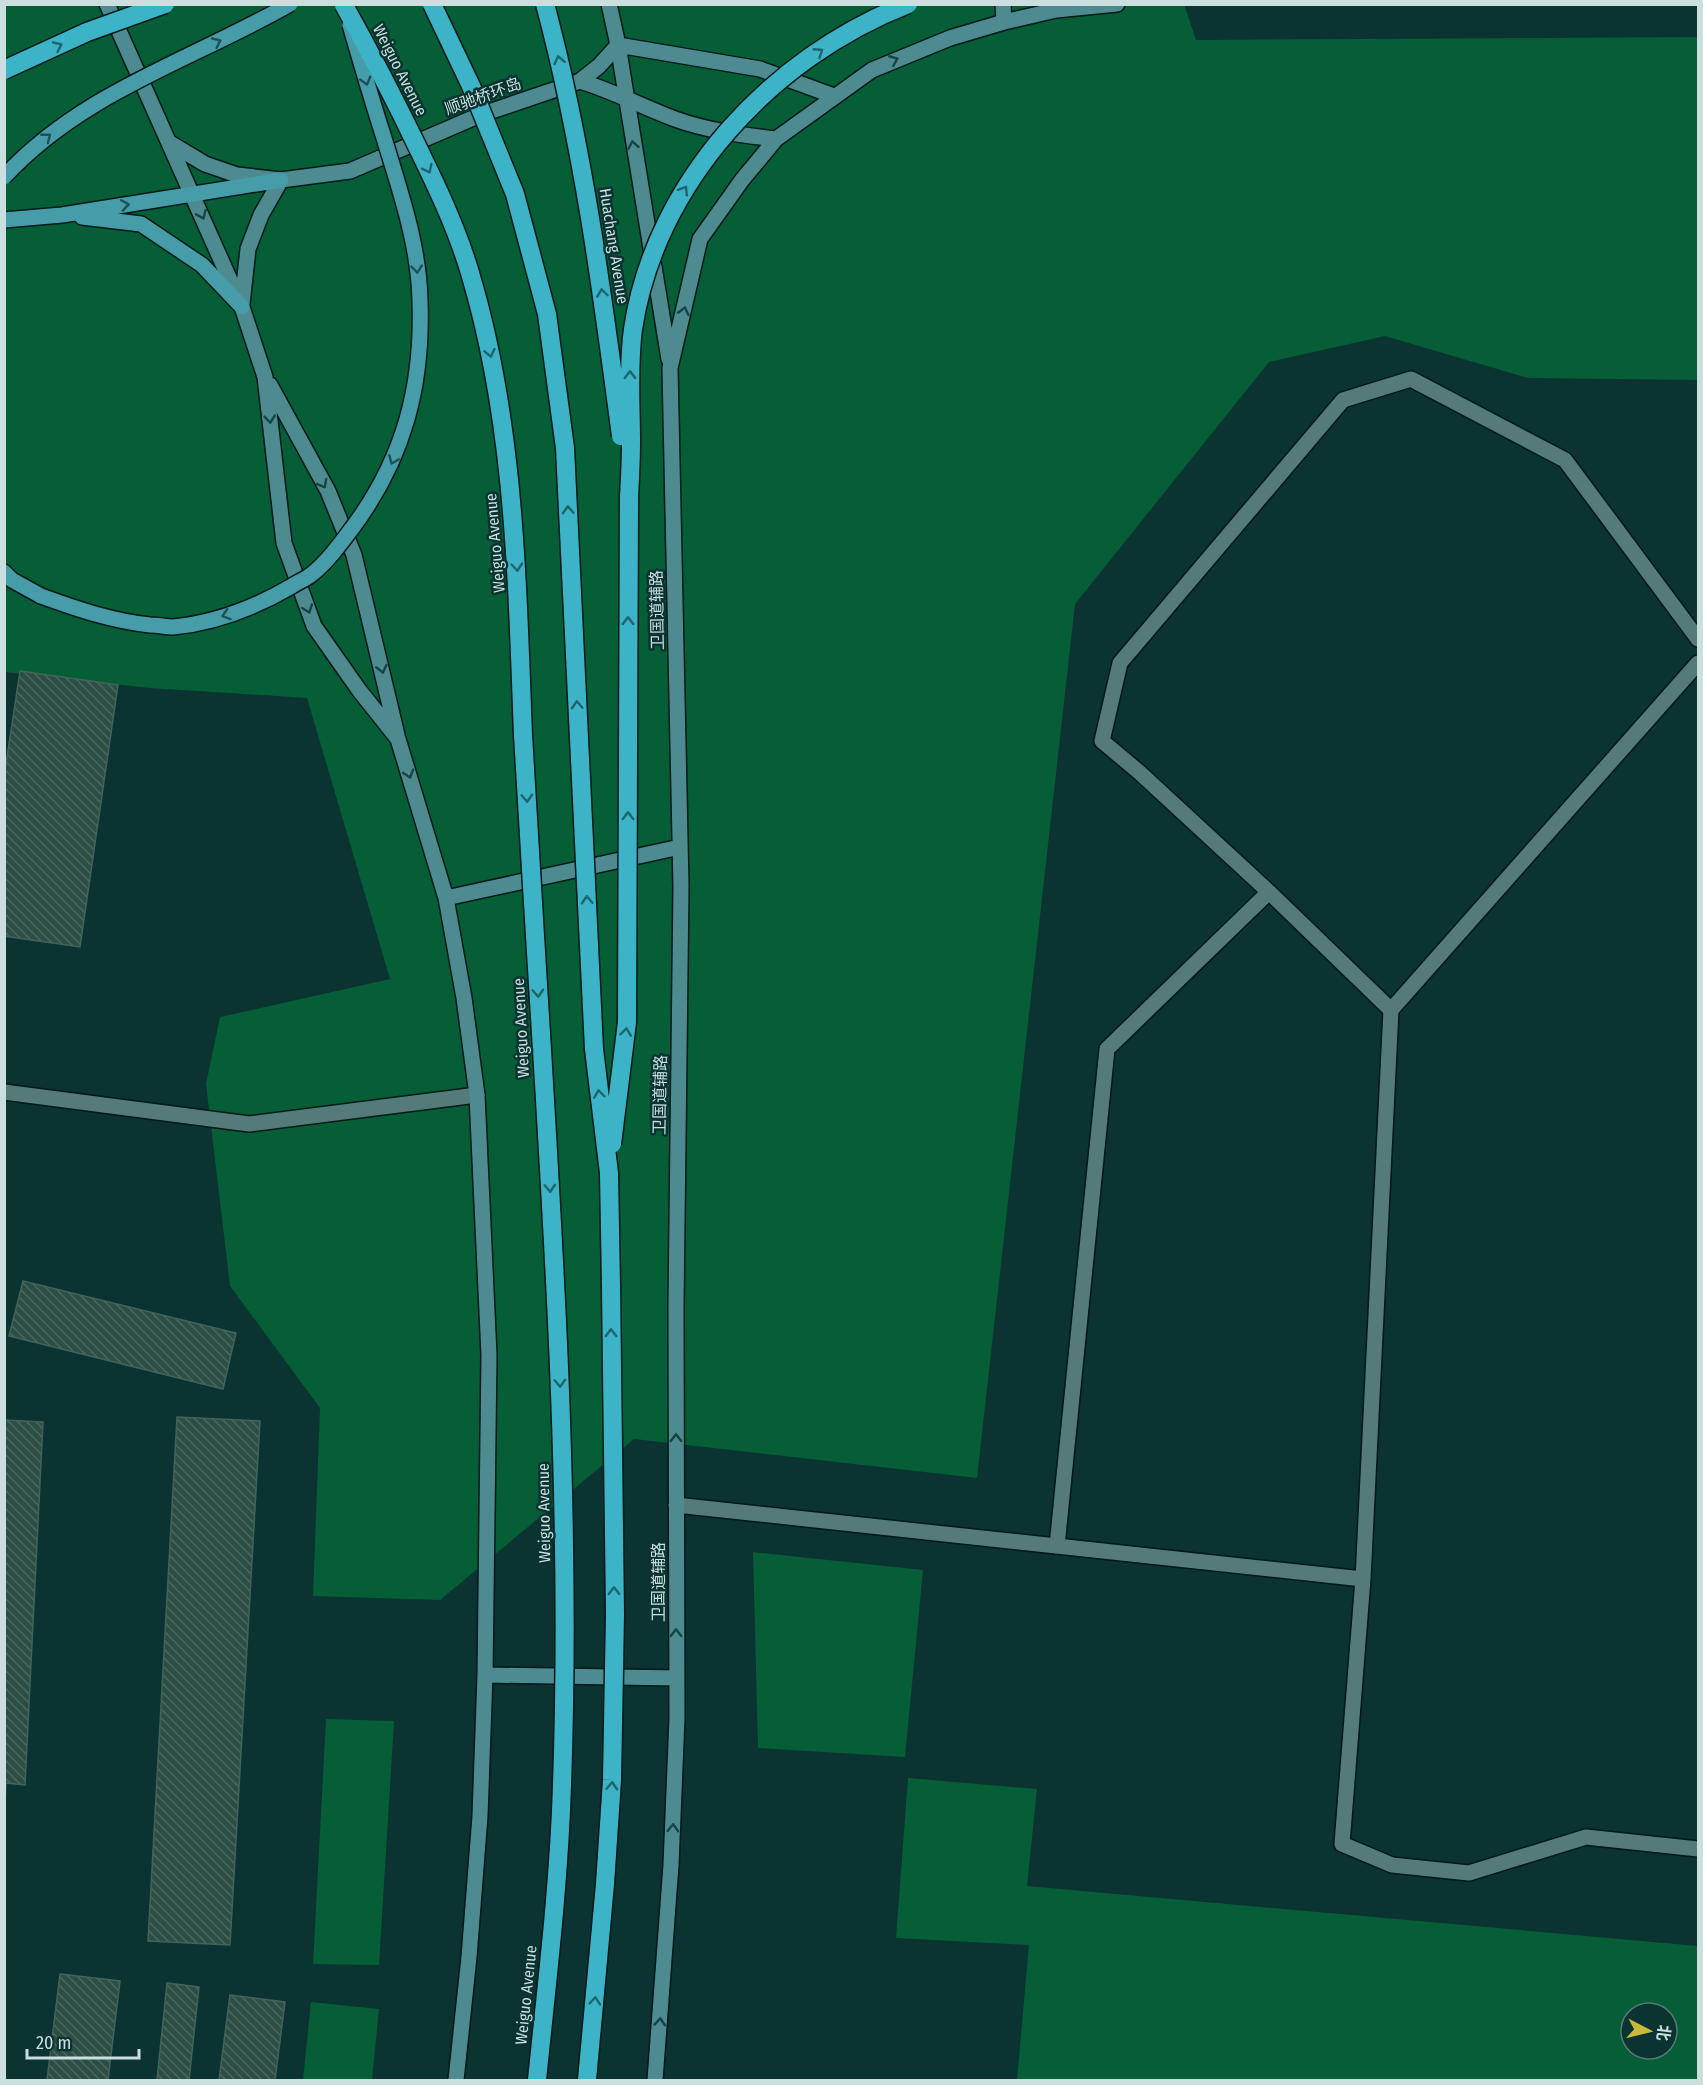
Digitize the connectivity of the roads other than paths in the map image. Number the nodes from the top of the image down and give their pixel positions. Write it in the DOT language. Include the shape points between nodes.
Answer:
graph roads {
  1 [pos="107,4"];
  2 [pos="165,4"];
  3 [pos="290,4"];
  4 [pos="432,4"];
  5 [pos="545,4"];
  6 [pos="609,4"];
  7 [pos="908,4"];
  8 [pos="1003,4"];
  9 [pos="1117,4"];
  10 [pos="344,5"];
  11 [pos="1004,22"];
  12 [pos="618,45"];
  13 [pos="4,70"];
  14 [pos="580,81"];
  15 [pos="834,96"];
  16 [pos="625,97"];
  17 [pos="776,139"];
  18 [pos="170,143"];
  19 [pos="4,177"];
  20 [pos="281,180"];
  21 [pos="193,194"];
  22 [pos="62,215"];
  23 [pos="4,220"];
  24 [pos="242,307"];
  25 [pos="670,368"];
  26 [pos="265,377"];
  27 [pos="629,497"];
  28 [pos="4,572"];
  29 [pos="1698,639"];
  30 [pos="1698,663"];
  31 [pos="398,739"];
  32 [pos="680,847"];
  33 [pos="1269,892"];
  34 [pos="446,898"];
  35 [pos="1391,1010"];
  36 [pos="4,1092"];
  37 [pos="477,1095"];
  38 [pos="609,1173"];
  39 [pos="676,1505"];
  40 [pos="1057,1546"];
  41 [pos="1363,1579"];
  42 [pos="485,1675"];
  43 [pos="677,1678"];
  44 [pos="1698,1849"];
  45 [pos="456,2080"];
  46 [pos="537,2080"];
  47 [pos="587,2080"];
  48 [pos="655,2080"];
  1 -- 18 [label="main road"];
  13 -- 2 [label="highway, one-way, bridge" via="87,32"];
  19 -- 3 [label="main road, one-way, bridge" via="76,116 156,70"];
  38 -- 4 [label="highway, one-way, bridge" via="594,1049 566,448 547,314 515,194"];
  27 -- 5 [label="highway, Huachang Avenue, one-way, bridge" via="591,216"];
  6 -- 12 [label="main road"];
  27 -- 7 [label="highway, one-way, bridge" via="633,329 643,281 672,209 691,178 740,119 785,75 860,27"];
  8 -- 11 [label="main road"];
  9 -- 11 [label="main road, 卫国道辅路" via="1056,10"];
  10 -- 28 [label="main road, one-way, bridge" via="404,201 415,250 420,300 418,365 408,419 392,463 369,505 311,575 263,603 218,618 172,627 124,622 82,611 41,596"];
  10 -- 46 [label="highway, Weiguo Avenue, one-way, bridge" via="438,188 470,270 501,406 511,501 565,1521 562,1787"];
  15 -- 11 [label="main road, 卫国道辅路, one-way" via="872,70 950,38"];
  12 -- 14 [label="main road"];
  12 -- 15 [label="main road" via="760,69"];
  12 -- 16 [label="main road"];
  14 -- 16 [label="main road"];
  14 -- 20 [label="main road, 顺驰桥环岛" via="480,115 350,171"];
  15 -- 17 [label="main road, 卫国道辅路"];
  16 -- 17 [label="main road" via="676,119 718,131"];
  25 -- 16 [label="main road, one-way"];
  25 -- 17 [label="main road, 卫国道辅路, one-way" via="700,239"];
  18 -- 20 [label="main road, 顺驰桥环岛" via="205,164 237,175"];
  18 -- 21 [label="main road"];
  20 -- 21 [label="main road"];
  20 -- 24 [label="main road" via="248,249"];
  22 -- 21 [label="main road, one-way"];
  21 -- 24 [label="main road, one-way"];
  22 -- 23 [label="main road"];
  22 -- 24 [label="main road" via="141,224 202,265"];
  24 -- 26 [label="main road"];
  25 -- 32 [label="main road, 卫国道辅路"];
  26 -- 31 [label="main road, one-way" via="328,491 354,555"];
  26 -- 31 [label="main road, one-way" via="284,543 314,626"];
  38 -- 27 [label="highway, one-way, bridge" via="627,1022"];
  29 -- 33 [label="street" via="1565,460 1411,379 1343,400 1120,663 1102,741"];
  30 -- 35 [label="street"];
  31 -- 34 [label="main road, one-way"];
  32 -- 34 [label="main road"];
  39 -- 32 [label="main road, 卫国道辅路, one-way"];
  33 -- 35 [label="street"];
  33 -- 40 [label="street" via="1107,1049"];
  34 -- 37 [label="main road"];
  35 -- 41 [label="street"];
  36 -- 37 [label="street" via="249,1124"];
  37 -- 42 [label="main road" via="489,1355"];
  47 -- 38 [label="highway, one-way, bridge" via="612,1780 615,1614"];
  39 -- 40 [label="street"];
  43 -- 39 [label="main road, 卫国道辅路, one-way"];
  40 -- 41 [label="street"];
  41 -- 44 [label="street" via="1342,1844 1392,1865 1470,1873 1586,1838"];
  42 -- 43 [label="main road"];
  42 -- 45 [label="main road" via="480,1816"];
  48 -- 43 [label="main road, 卫国道辅路, one-way" via="671,1865"];
}
